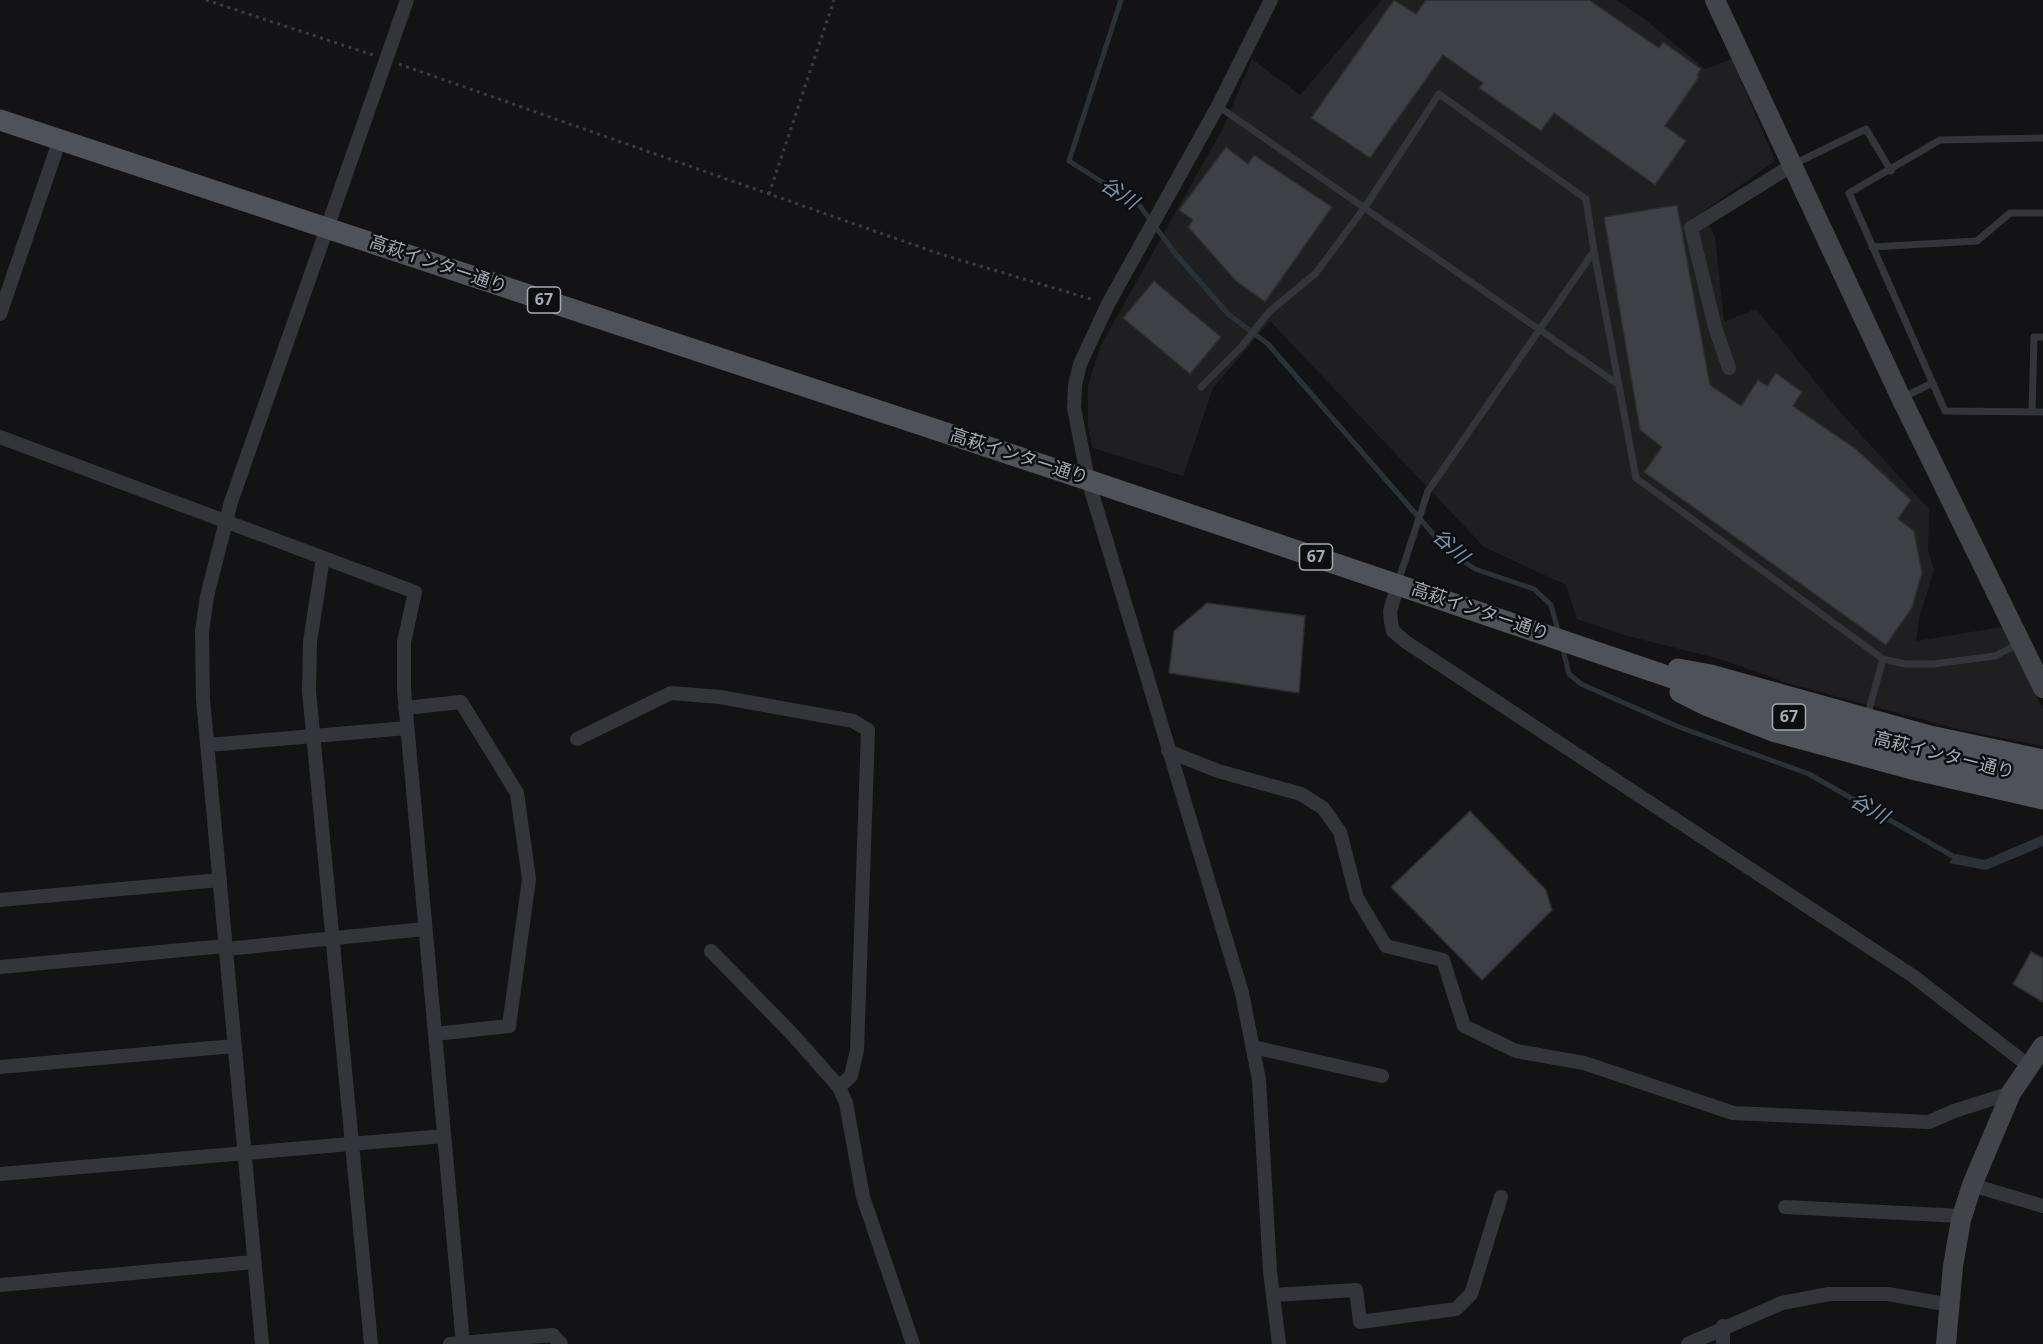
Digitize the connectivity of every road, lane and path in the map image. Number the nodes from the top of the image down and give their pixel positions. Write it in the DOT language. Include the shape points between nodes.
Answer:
graph roads {
  1 [pos="206,0"];
  2 [pos="407,0"];
  3 [pos="834,0"];
  4 [pos="1271,0"];
  5 [pos="1715,0"];
  6 [pos="387,60"];
  7 [pos="1218,106"];
  8 [pos="0,120"];
  9 [pos="2043,138"];
  10 [pos="60,139"];
  11 [pos="1791,166"];
  12 [pos="1891,171"];
  13 [pos="769,194"];
  14 [pos="1365,207"];
  15 [pos="2043,213"];
  16 [pos="328,227"];
  17 [pos="1872,247"];
  18 [pos="1594,251"];
  19 [pos="1108,304"];
  20 [pos="0,314"];
  21 [pos="1540,328"];
  22 [pos="2043,336"];
  23 [pos="1729,368"];
  24 [pos="1932,383"];
  25 [pos="1619,384"];
  26 [pos="1201,387"];
  27 [pos="1901,398"];
  28 [pos="2032,412"];
  29 [pos="2043,412"];
  30 [pos="0,437"];
  31 [pos="1088,480"];
  32 [pos="226,522"];
  33 [pos="323,558"];
  34 [pos="1398,584"];
  35 [pos="2020,643"];
  36 [pos="1618,659"];
  37 [pos="1882,659"];
  38 [pos="2043,688"];
  39 [pos="405,708"];
  40 [pos="1867,718"];
  41 [pos="407,728"];
  42 [pos="314,735"];
  43 [pos="577,739"];
  44 [pos="208,746"];
  45 [pos="1168,751"];
  46 [pos="2043,760"];
  47 [pos="2043,779"];
  48 [pos="2043,799"];
  49 [pos="220,880"];
  50 [pos="0,900"];
  51 [pos="425,929"];
  52 [pos="334,938"];
  53 [pos="226,948"];
  54 [pos="711,951"];
  55 [pos="0,967"];
  56 [pos="435,1034"];
  57 [pos="234,1046"];
  58 [pos="2043,1046"];
  59 [pos="1252,1047"];
  60 [pos="2029,1066"];
  61 [pos="0,1067"];
  62 [pos="1382,1076"];
  63 [pos="839,1087"];
  64 [pos="2011,1093"];
  65 [pos="444,1136"];
  66 [pos="353,1144"];
  67 [pos="244,1153"];
  68 [pos="0,1174"];
  69 [pos="1972,1185"];
  70 [pos="1501,1197"];
  71 [pos="2043,1206"];
  72 [pos="1785,1207"];
  73 [pos="1962,1216"];
  74 [pos="254,1262"];
  75 [pos="0,1285"];
  76 [pos="1273,1295"];
  77 [pos="1950,1305"];
  78 [pos="1723,1326"];
  79 [pos="262,1344"];
  80 [pos="371,1344"];
  81 [pos="458,1344"];
  82 [pos="561,1344"];
  83 [pos="913,1344"];
  84 [pos="1279,1344"];
  85 [pos="1689,1344"];
  86 [pos="1723,1344"];
  87 [pos="1946,1344"];
  1 -- 6 [label="path"];
  2 -- 6 [label="street"];
  3 -- 13 [label="path"];
  4 -- 7 [label="street"];
  5 -- 11 [label="street"];
  6 -- 13 [label="path"];
  6 -- 16 [label="street"];
  7 -- 14 [label="lane"];
  7 -- 19 [label="street"];
  8 -- 10 [label="main road, 高萩インター通り / 67"];
  9 -- 12 [label="lane" via="1940,140"];
  10 -- 16 [label="main road, 高萩インター通り / 67"];
  10 -- 20 [label="street"];
  11 -- 12 [label="lane" via="1866,129"];
  11 -- 23 [label="street" via="1691,228"];
  11 -- 27 [label="street"];
  12 -- 17 [label="lane" via="1849,193"];
  13 -- 19 [label="path" via="940,254"];
  14 -- 18 [label="lane" via="1438,94 1586,199"];
  14 -- 21 [label="lane"];
  14 -- 26 [label="lane" via="1316,273 1269,312"];
  15 -- 17 [label="lane" via="2010,213 1977,241"];
  16 -- 31 [label="main road, 高萩インター通り / 67"];
  16 -- 32 [label="street"];
  17 -- 24 [label="lane"];
  18 -- 21 [label="lane"];
  18 -- 25 [label="lane"];
  19 -- 31 [label="street" via="1080,364 1075,385 1078,440"];
  21 -- 25 [label="lane"];
  21 -- 34 [label="lane" via="1428,491"];
  22 -- 28 [label="lane" via="2034,336"];
  24 -- 27 [label="lane"];
  24 -- 28 [label="lane" via="1945,411"];
  25 -- 37 [label="lane" via="1636,478"];
  27 -- 35 [label="street"];
  28 -- 29 [label="lane"];
  30 -- 32 [label="street"];
  31 -- 34 [label="main road, 高萩インター通り / 67"];
  31 -- 45 [label="street"];
  32 -- 33 [label="street"];
  32 -- 44 [label="street" via="202,632"];
  33 -- 39 [label="street" via="414,592 404,642"];
  33 -- 42 [label="street" via="310,642 309,691"];
  34 -- 36 [label="main road, 高萩インター通り / 67"];
  34 -- 60 [label="street" via="1391,622 1393,631 1406,642 1913,976"];
  35 -- 37 [label="lane" via="1995,656 1945,662 1905,664"];
  35 -- 38 [label="street"];
  36 -- 40 [label="main road" via="1712,675"];
  36 -- 47 [label="main road, 高萩インター通り / 67" via="1779,714 1964,764"];
  36 -- 48 [label="main road" via="1708,706 1773,730 1916,770"];
  37 -- 40 [label="lane"];
  39 -- 41 [label="street"];
  39 -- 56 [label="street" via="461,702 517,793 529,879 509,1026"];
  40 -- 46 [label="main road"];
  41 -- 42 [label="street"];
  41 -- 51 [label="street"];
  42 -- 44 [label="street"];
  42 -- 52 [label="street"];
  43 -- 63 [label="street" via="671,693 720,697 853,720 868,730 857,1050 851,1077"];
  44 -- 49 [label="street"];
  45 -- 59 [label="street" via="1242,993"];
  45 -- 64 [label="street" via="1218,771 1301,794 1323,808 1340,832 1357,898 1386,946 1443,960 1464,1026 1516,1051 1584,1063 1733,1113 1929,1122"];
  49 -- 50 [label="street"];
  49 -- 53 [label="street"];
  51 -- 52 [label="street"];
  51 -- 56 [label="street"];
  52 -- 53 [label="street"];
  52 -- 66 [label="street"];
  53 -- 55 [label="street"];
  53 -- 57 [label="street"];
  54 -- 63 [label="street"];
  56 -- 65 [label="street"];
  57 -- 61 [label="street"];
  57 -- 67 [label="street"];
  58 -- 60 [label="street"];
  59 -- 62 [label="street"];
  59 -- 76 [label="street" via="1259,1080"];
  60 -- 64 [label="street"];
  63 -- 83 [label="street" via="846,1103 863,1197"];
  64 -- 69 [label="street"];
  65 -- 66 [label="street"];
  65 -- 81 [label="street"];
  66 -- 67 [label="street"];
  66 -- 80 [label="street"];
  67 -- 68 [label="street"];
  67 -- 74 [label="street"];
  69 -- 71 [label="street"];
  69 -- 73 [label="street"];
  70 -- 76 [label="street" via="1471,1294 1456,1309 1360,1322 1356,1290"];
  72 -- 73 [label="street"];
  73 -- 77 [label="street"];
  74 -- 75 [label="street"];
  74 -- 79 [label="street"];
  76 -- 84 [label="street"];
  77 -- 78 [label="street" via="1888,1294 1829,1294 1782,1303"];
  77 -- 87 [label="street"];
  78 -- 85 [label="street"];
  78 -- 86 [label="street"];
  81 -- 82 [label="street" via="553,1335"];
}
